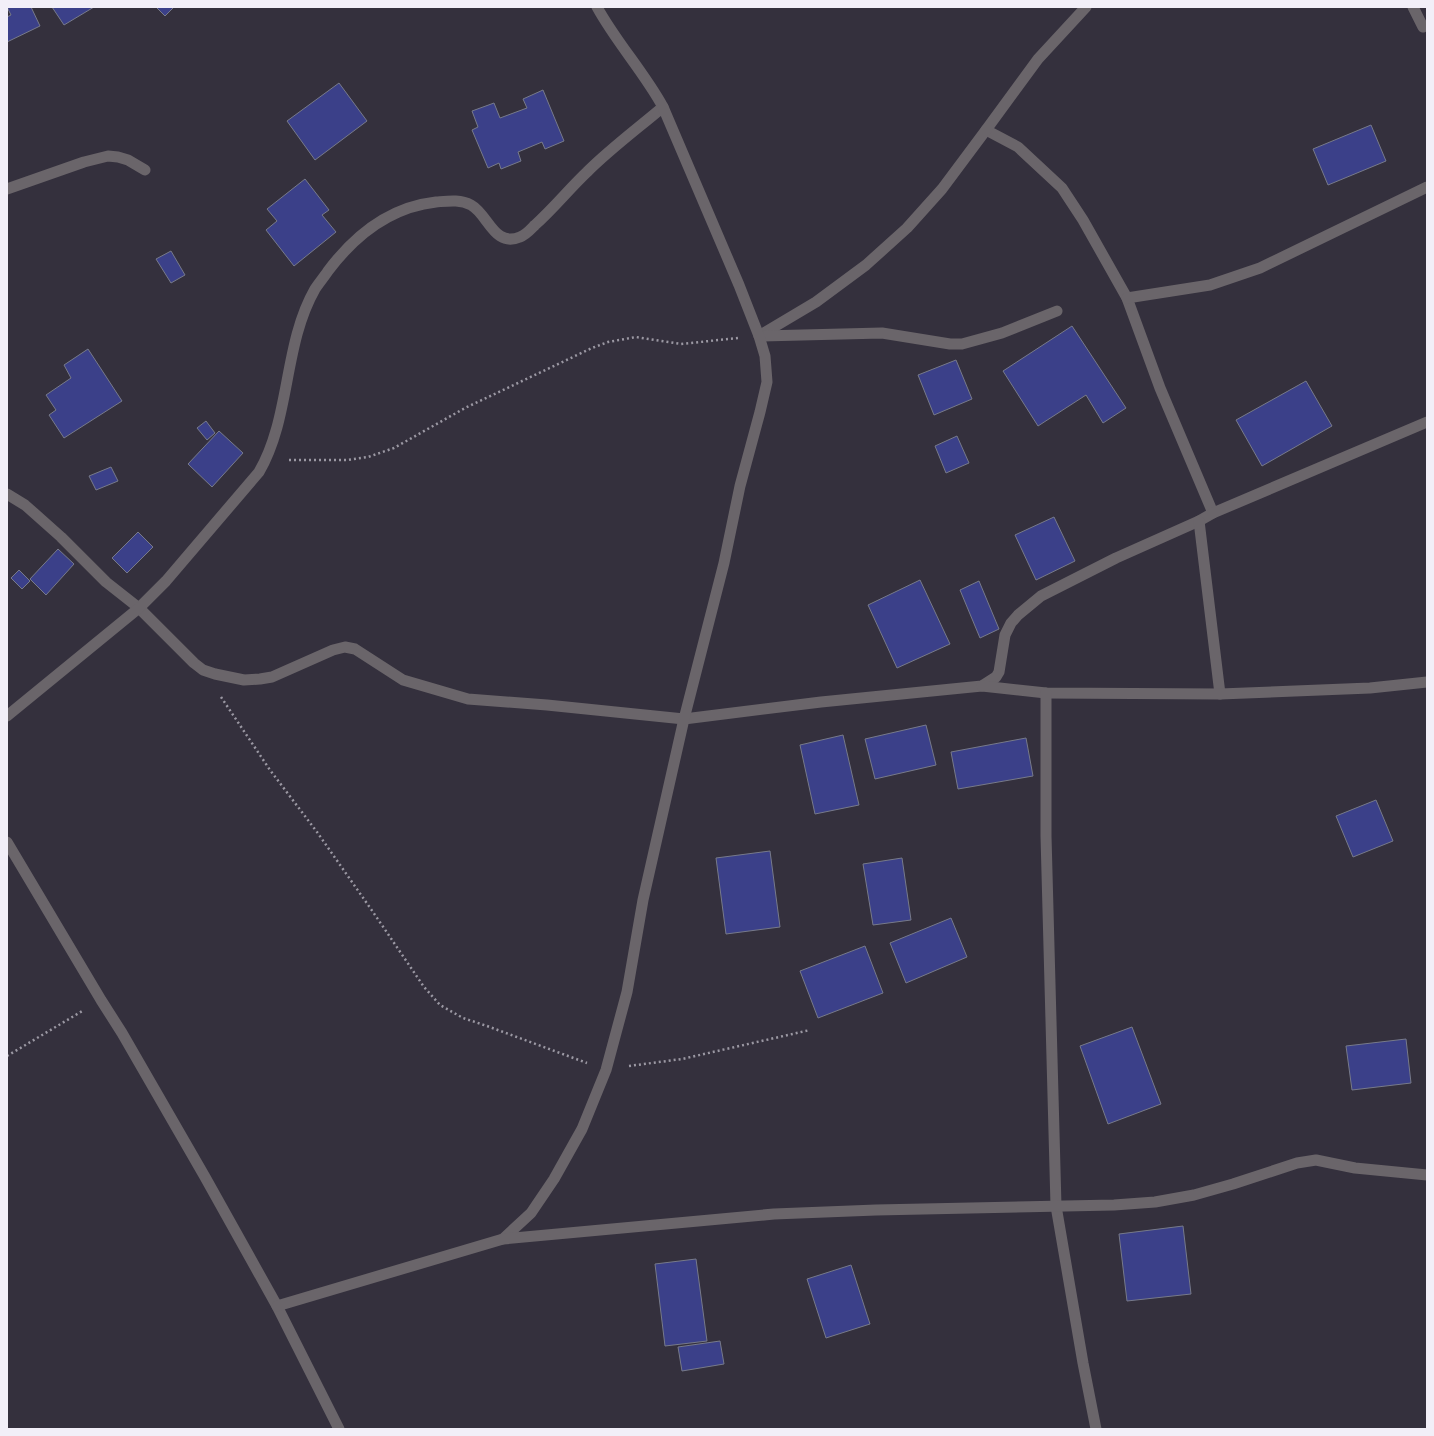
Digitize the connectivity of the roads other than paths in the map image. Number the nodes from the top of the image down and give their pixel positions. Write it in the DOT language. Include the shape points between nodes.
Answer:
graph roads {
  1 [pos="596,7"];
  2 [pos="1086,7"];
  3 [pos="1413,7"];
  4 [pos="1423,27"];
  5 [pos="663,107"];
  6 [pos="986,130"];
  7 [pos="145,170"];
  8 [pos="1427,187"];
  9 [pos="7,189"];
  10 [pos="1127,298"];
  11 [pos="1058,311"];
  12 [pos="759,336"];
  13 [pos="1427,422"];
  14 [pos="7,494"];
  15 [pos="1213,513"];
  16 [pos="1198,521"];
  17 [pos="139,608"];
  18 [pos="1427,682"];
  19 [pos="982,686"];
  20 [pos="1046,693"];
  21 [pos="1220,694"];
  22 [pos="7,716"];
  23 [pos="684,719"];
  24 [pos="7,842"];
  25 [pos="1427,1175"];
  26 [pos="1056,1206"];
  27 [pos="503,1239"];
  28 [pos="277,1306"];
  29 [pos="339,1429"];
  30 [pos="1096,1429"];
  1 -- 5 [label="street"];
  2 -- 6 [label="street" via="1038,59"];
  3 -- 4 [label="street"];
  5 -- 12 [label="street"];
  5 -- 17 [label="street" via="587,171 546,215 522,236 504,238 490,227 472,205 452,201 424,204 382,220 340,255 316,288 305,311 275,435 266,460 259,472 199,544"];
  6 -- 10 [label="street" via="1018,147 1062,188"];
  6 -- 12 [label="street" via="942,189 907,228 866,265 816,302"];
  7 -- 9 [label="street" via="128,160 108,156"];
  8 -- 10 [label="street" via="1260,268 1210,285"];
  10 -- 15 [label="street" via="1160,388"];
  11 -- 12 [label="street" via="1002,333 962,344 882,333"];
  12 -- 23 [label="street" via="765,356 767,382"];
  13 -- 15 [label="street"];
  14 -- 17 [label="street" via="25,505 106,582"];
  15 -- 16 [label="street"];
  16 -- 19 [label="street" via="1041,596 1011,623 996,677"];
  16 -- 21 [label="street"];
  17 -- 22 [label="street"];
  17 -- 23 [label="street" via="204,670 244,680 272,677 345,647 355,649 403,680 468,699"];
  18 -- 21 [label="street" via="1370,688"];
  19 -- 20 [label="street"];
  19 -- 23 [label="street"];
  20 -- 21 [label="street"];
  20 -- 26 [label="street" via="1046,836"];
  23 -- 27 [label="street" via="643,900 627,992 606,1070 582,1129 554,1179 531,1212"];
  24 -- 28 [label="street" via="122,1033"];
  25 -- 26 [label="street" via="1355,1168 1316,1160 1297,1163 1194,1195 1155,1202"];
  26 -- 27 [label="street" via="774,1214"];
  26 -- 30 [label="street"];
  27 -- 28 [label="street"];
  28 -- 29 [label="street"];
}
